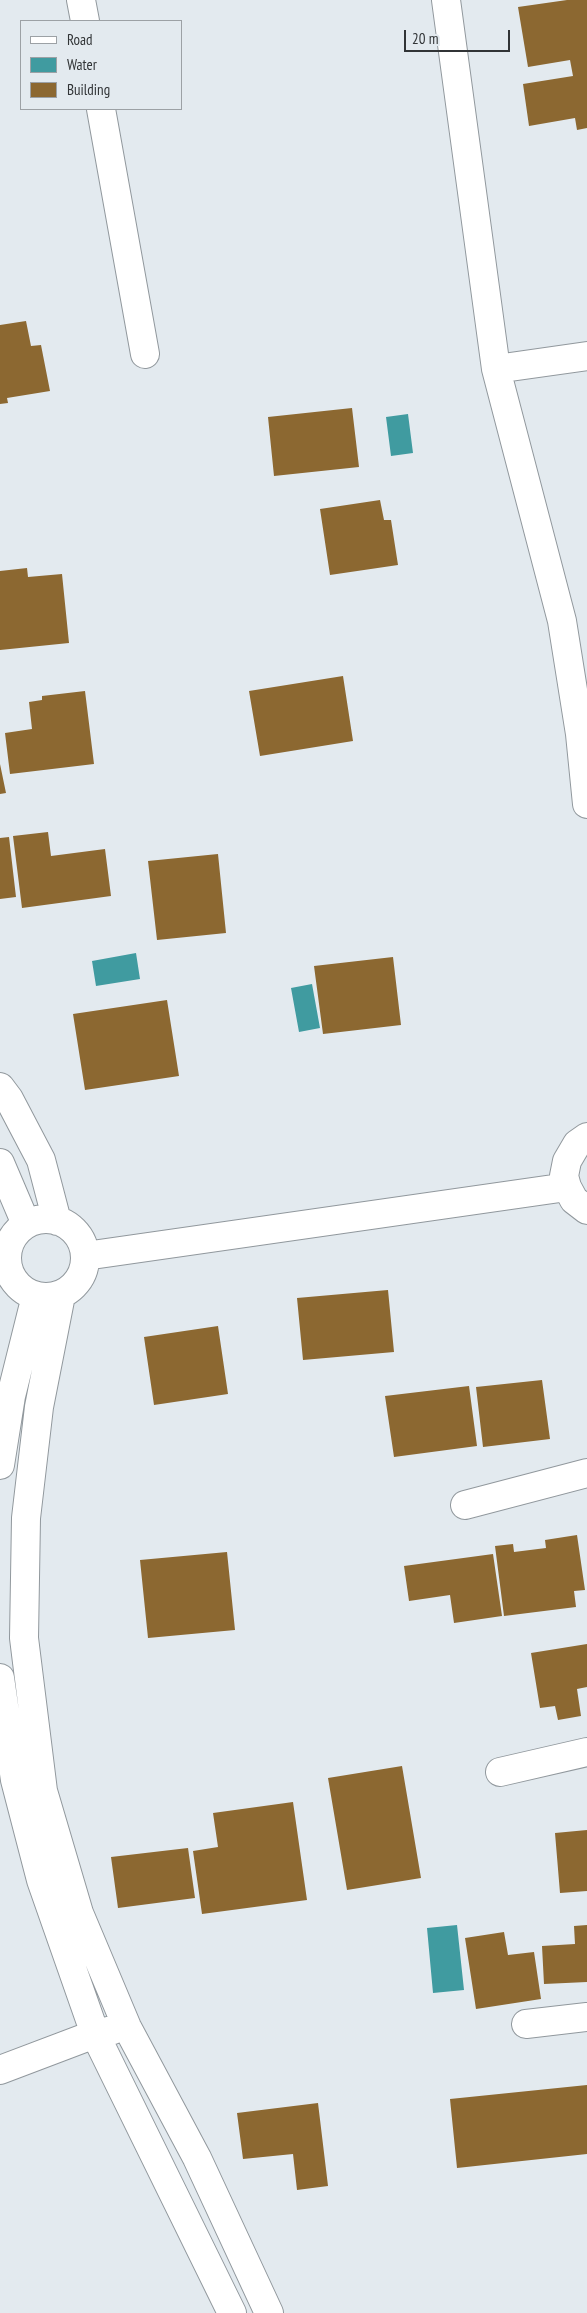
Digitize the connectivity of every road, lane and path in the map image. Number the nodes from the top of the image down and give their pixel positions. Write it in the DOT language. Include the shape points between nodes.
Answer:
graph roads {
  1 [pos="81,0"];
  2 [pos="446,0"];
  3 [pos="85,20"];
  4 [pos="101,110"];
  5 [pos="145,354"];
  6 [pos="587,356"];
  7 [pos="496,369"];
  8 [pos="587,804"];
  9 [pos="0,1086"];
  10 [pos="587,1137"];
  11 [pos="0,1163"];
  12 [pos="567,1187"];
  13 [pos="587,1210"];
  14 [pos="57,1221"];
  15 [pos="26,1224"];
  16 [pos="85,1256"];
  17 [pos="4,1261"];
  18 [pos="48,1295"];
  19 [pos="0,1465"];
  20 [pos="587,1472"];
  21 [pos="465,1505"];
  22 [pos="0,1678"];
  23 [pos="587,1752"];
  24 [pos="500,1772"];
  25 [pos="7,1783"];
  26 [pos="587,2017"];
  27 [pos="526,2024"];
  28 [pos="127,2027"];
  29 [pos="95,2034"];
  30 [pos="0,2070"];
  31 [pos="232,2313"];
  32 [pos="269,2313"];
  1 -- 3 [label="street"];
  2 -- 7 [label="street"];
  4 -- 5 [label="street"];
  6 -- 7 [label="street"];
  7 -- 8 [label="street" via="562,621 580,734"];
  9 -- 14 [label="street" via="40,1160"];
  10 -- 12 [label="street" via="577,1144 567,1161 564,1176"];
  11 -- 15 [label="street"];
  12 -- 13 [label="street" via="574,1200"];
  12 -- 16 [label="street"];
  14 -- 15 [label="street" via="42,1219"];
  14 -- 16 [label="street" via="70,1227 79,1237"];
  15 -- 17 [label="street" via="16,1233"];
  16 -- 18 [label="street" via="84,1266 73,1288"];
  17 -- 18 [label="street" via="17,1285 28,1293"];
  18 -- 19 [label="street" via="11,1396"];
  18 -- 28 [label="street" via="26,1518 24,1638 43,1791 79,1913"];
  20 -- 21 [label="street"];
  22 -- 25 [label="street"];
  23 -- 24 [label="street"];
  25 -- 29 [label="street"];
  26 -- 27 [label="street"];
  28 -- 29 [label="street"];
  28 -- 32 [label="street" via="197,2158"];
  29 -- 30 [label="street"];
  29 -- 31 [label="street"];
}
